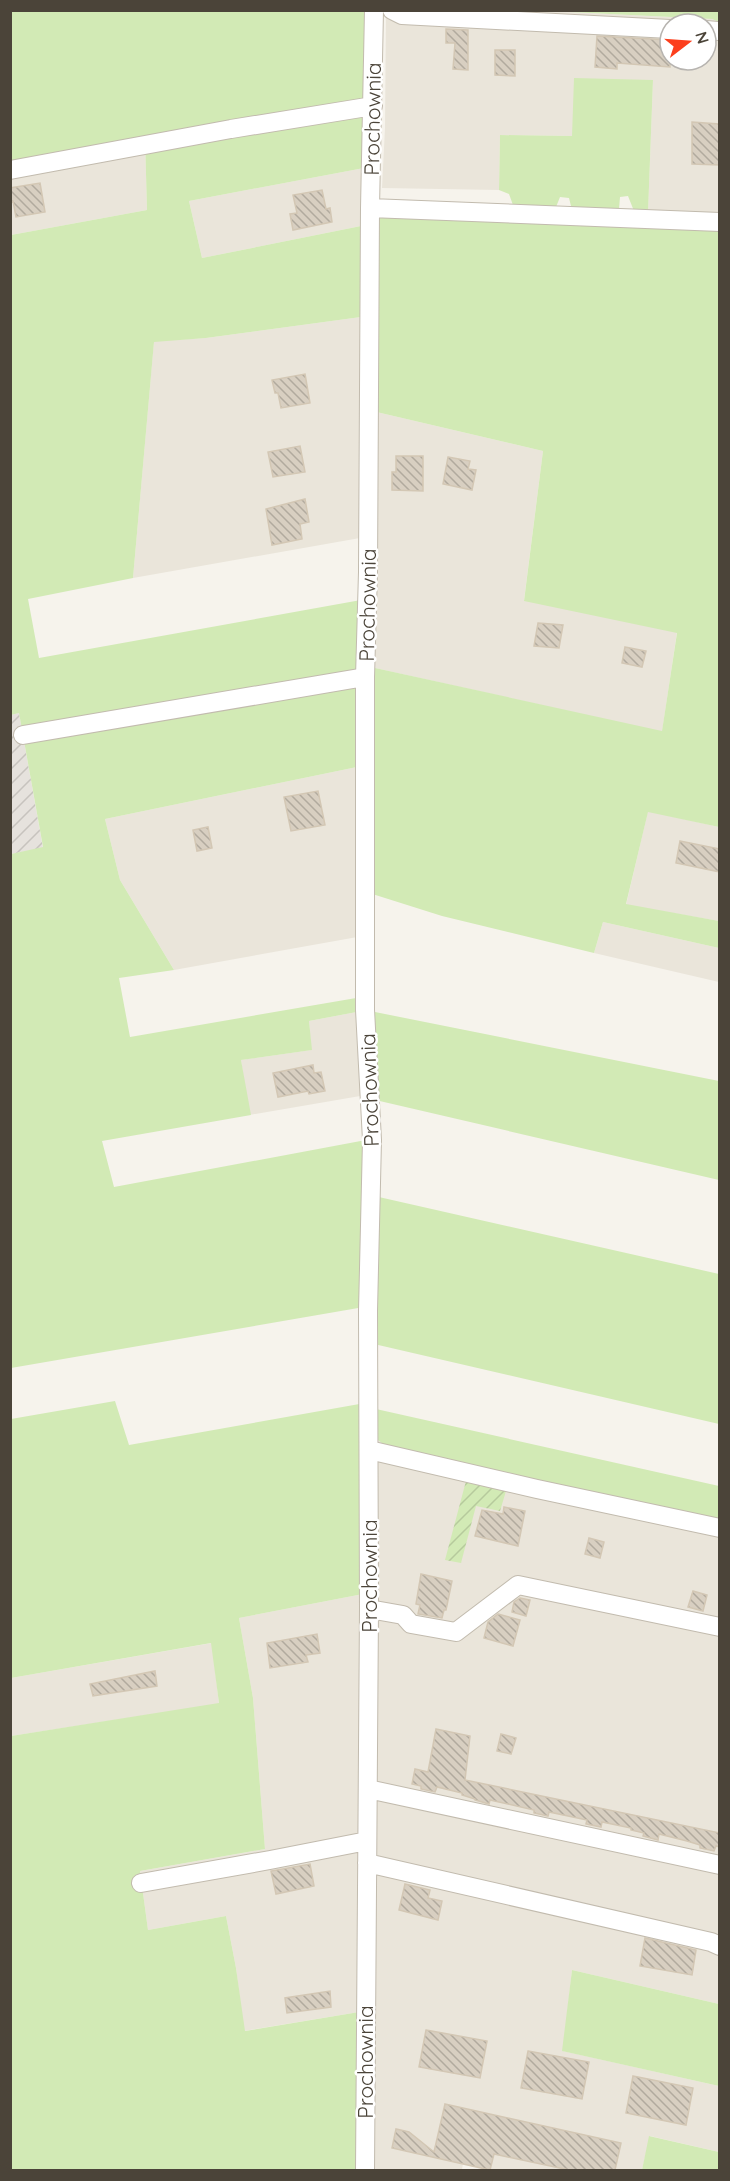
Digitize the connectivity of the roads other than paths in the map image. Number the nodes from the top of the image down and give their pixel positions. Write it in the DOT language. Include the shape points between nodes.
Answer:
graph roads {
  1 [pos="374,10"];
  2 [pos="392,10"];
  3 [pos="658,27"];
  4 [pos="373,106"];
  5 [pos="10,170"];
  6 [pos="370,208"];
  7 [pos="720,222"];
  8 [pos="365,677"];
  9 [pos="23,735"];
  10 [pos="369,1450"];
  11 [pos="720,1528"];
  12 [pos="369,1609"];
  13 [pos="720,1627"];
  14 [pos="368,1789"];
  15 [pos="367,1841"];
  16 [pos="367,1863"];
  17 [pos="720,1865"];
  18 [pos="141,1883"];
  19 [pos="720,1946"];
  20 [pos="365,2170"];
  1 -- 4 [label="street, Prochownia"];
  2 -- 3 [label="street" via="402,15"];
  4 -- 5 [label="street"];
  4 -- 6 [label="street, Prochownia"];
  6 -- 7 [label="street"];
  6 -- 8 [label="street, Prochownia"];
  8 -- 9 [label="street"];
  8 -- 10 [label="street, Prochownia" via="365,1010 372,1140"];
  10 -- 11 [label="street"];
  10 -- 12 [label="street, Prochownia"];
  12 -- 13 [label="street" via="403,1616 411,1624 456,1632 518,1585"];
  12 -- 14 [label="street, Prochownia"];
  14 -- 15 [label="street, Prochownia"];
  14 -- 17 [label="street"];
  15 -- 16 [label="street, Prochownia"];
  15 -- 18 [label="street"];
  16 -- 19 [label="street"];
  16 -- 20 [label="street, Prochownia"];
}
